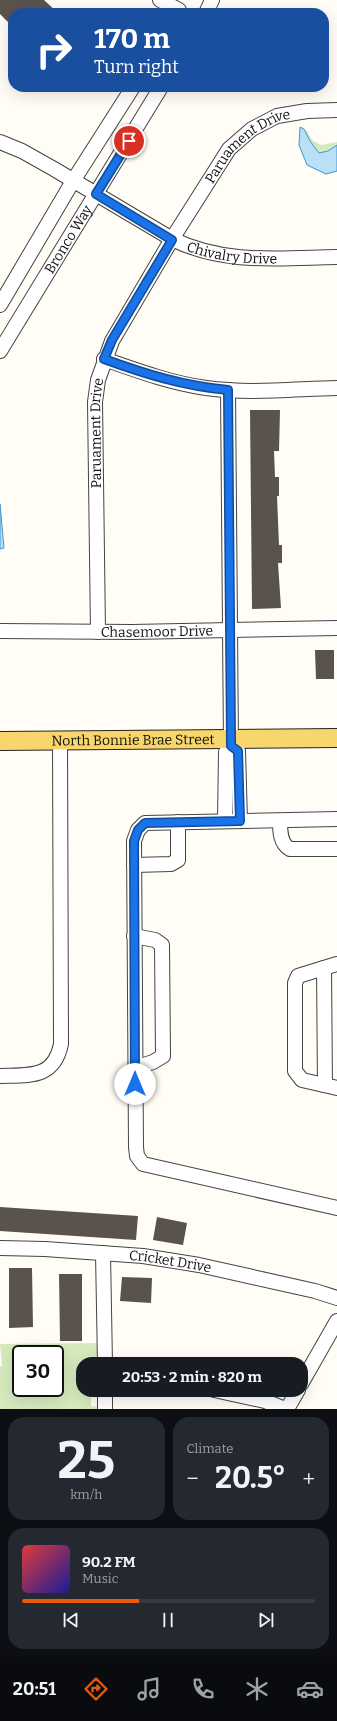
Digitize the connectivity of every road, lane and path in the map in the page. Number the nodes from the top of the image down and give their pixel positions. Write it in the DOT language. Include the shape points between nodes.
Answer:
graph roads {
  1 [pos="160,0"];
  2 [pos="180,8"];
  3 [pos="131,92"];
  4 [pos="158,92"];
  5 [pos="337,110"];
  6 [pos="0,142"];
  7 [pos="73,181"];
  8 [pos="96,194"];
  9 [pos="172,240"];
  10 [pos="337,256"];
  11 [pos="0,305"];
  12 [pos="0,351"];
  13 [pos="104,359"];
  14 [pos="337,388"];
  15 [pos="228,390"];
  16 [pos="337,628"];
  17 [pos="230,630"];
  18 [pos="0,631"];
  19 [pos="98,632"];
  20 [pos="337,738"];
  21 [pos="60,740"];
  22 [pos="0,741"];
  23 [pos="231,742"];
  24 [pos="337,820"];
  25 [pos="225,821"];
  26 [pos="240,821"];
  27 [pos="280,821"];
  28 [pos="178,822"];
  29 [pos="337,848"];
  30 [pos="134,864"];
  31 [pos="134,936"];
  32 [pos="330,966"];
  33 [pos="135,1068"];
  34 [pos="0,1076"];
  35 [pos="331,1087"];
  36 [pos="337,1208"];
  37 [pos="0,1248"];
  38 [pos="103,1253"];
  39 [pos="337,1298"];
  40 [pos="337,1321"];
  41 [pos="105,1357"];
  42 [pos="308,1372"];
  43 [pos="105,1397"];
  44 [pos="246,1397"];
  45 [pos="294,1397"];
  46 [pos="105,1409"];
  47 [pos="286,1409"];
  1 -- 2 [label="street"];
  3 -- 7 [label="street, Bronco Way"];
  4 -- 8 [label="street, Bronco Way"];
  5 -- 9 [label="street, Paruament Drive" via="277,116 238,139 222,158"];
  6 -- 7 [label="street, Chivalry Drive" via="22,151"];
  7 -- 8 [label="street, Chivalry Drive"];
  7 -- 11 [label="street, Bronco Way"];
  8 -- 9 [label="street, Chivalry Drive"];
  8 -- 12 [label="street, Bronco Way"];
  9 -- 10 [label="street, Chivalry Drive" via="202,251 244,259"];
  9 -- 13 [label="street, Paruament Drive" via="112,340"];
  13 -- 15 [label="street" via="169,380"];
  13 -- 19 [label="street, Paruament Drive" via="95,402"];
  14 -- 15 [label="street"];
  15 -- 17 [label="street"];
  16 -- 17 [label="street, Chasemoor Drive"];
  17 -- 19 [label="street, Chasemoor Drive"];
  17 -- 23 [label="street"];
  18 -- 19 [label="street, Chasemoor Drive"];
  20 -- 23 [label="main road, North Bonnie Brae Street"];
  21 -- 22 [label="main road, North Bonnie Brae Street"];
  21 -- 23 [label="main road, North Bonnie Brae Street"];
  21 -- 34 [label="street" via="61,1044 55,1062 42,1072"];
  23 -- 25 [label="street" via="226,752"];
  23 -- 26 [label="street" via="238,751"];
  24 -- 27 [label="street"];
  25 -- 26 [label="street"];
  25 -- 28 [label="street"];
  26 -- 27 [label="street"];
  27 -- 29 [label="street" via="280,834 286,847 290,849"];
  28 -- 30 [label="street" via="145,823 138,830 134,841"];
  28 -- 30 [label="street" via="178,860 171,864"];
  30 -- 31 [label="street"];
  31 -- 33 [label="street"];
  31 -- 33 [label="street" via="154,940 162,945 163,1056"];
  32 -- 35 [label="street"];
  32 -- 35 [label="street" via="298,976 295,983 295,1071 302,1080"];
  33 -- 36 [label="street" via="136,1147 137,1156 143,1164"];
  37 -- 38 [label="street, Cricket Drive"];
  38 -- 39 [label="street, Cricket Drive" via="143,1256 199,1266"];
  38 -- 41 [label="street"];
  40 -- 42 [label="street"];
  43 -- 46 [label="street"];
  44 -- 47 [label="street"];
  45 -- 47 [label="street"];
}
